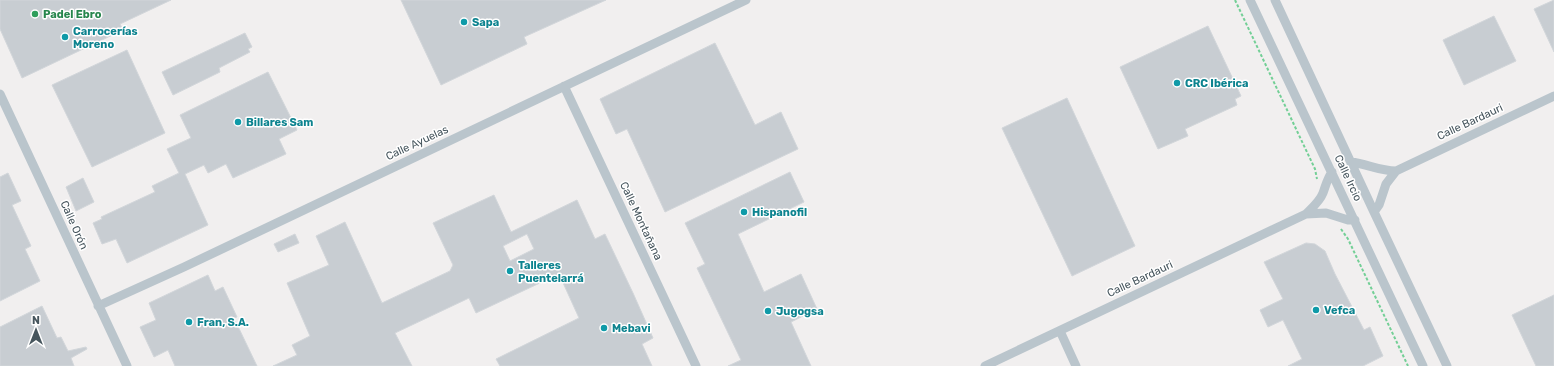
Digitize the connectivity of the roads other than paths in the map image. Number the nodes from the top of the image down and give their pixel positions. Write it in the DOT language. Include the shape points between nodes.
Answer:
graph roads {
  1 [pos="746,0"];
  2 [pos="1250,0"];
  3 [pos="1275,0"];
  4 [pos="564,86"];
  5 [pos="0,94"];
  6 [pos="1554,96"];
  7 [pos="1351,162"];
  8 [pos="1396,171"];
  9 [pos="1332,172"];
  10 [pos="1374,212"];
  11 [pos="1306,214"];
  12 [pos="1355,220"];
  13 [pos="98,306"];
  14 [pos="1060,331"];
  15 [pos="127,366"];
  16 [pos="696,366"];
  17 [pos="985,366"];
  18 [pos="1076,366"];
  19 [pos="1423,366"];
  20 [pos="1447,366"];
  1 -- 4 [label="street, Calle Ayuelas"];
  2 -- 9 [label="street, Calle Ircio"];
  3 -- 7 [label="street, Calle Ircio"];
  4 -- 13 [label="street, Calle Ayuelas"];
  4 -- 16 [label="street, Calle Montañana"];
  5 -- 13 [label="street, Calle Orón"];
  6 -- 8 [label="street, Calle Bardauri"];
  7 -- 8 [label="street"];
  7 -- 10 [label="street, Calle Ircio"];
  8 -- 10 [label="street" via="1386,184"];
  9 -- 11 [label="street, Calle Bardauri" via="1322,195"];
  9 -- 12 [label="street, Calle Ircio"];
  10 -- 20 [label="street, Calle Ircio"];
  11 -- 12 [label="street, Calle Bardauri" via="1326,213"];
  11 -- 14 [label="street, Calle Bardauri"];
  12 -- 19 [label="street, Calle Ircio"];
  13 -- 15 [label="street, Calle Orón"];
  14 -- 17 [label="street, Calle Bardauri"];
  14 -- 18 [label="street"];
}
